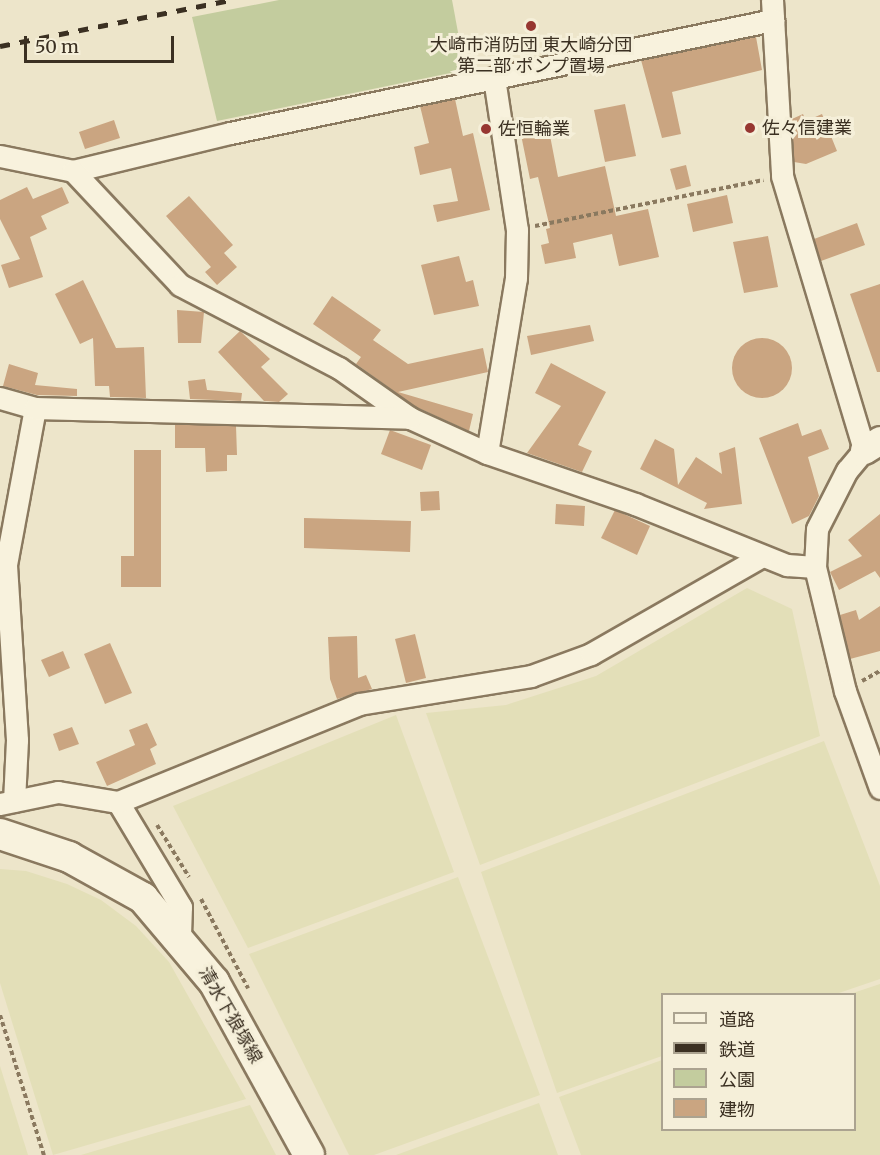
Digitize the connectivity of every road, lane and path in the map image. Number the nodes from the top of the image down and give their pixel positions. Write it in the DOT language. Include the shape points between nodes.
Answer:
graph roads {
  1 [pos="772,10"];
  2 [pos="494,78"];
  3 [pos="0,156"];
  4 [pos="73,171"];
  5 [pos="782,176"];
  6 [pos="517,230"];
  7 [pos="0,398"];
  8 [pos="35,408"];
  9 [pos="410,418"];
  10 [pos="872,445"];
  11 [pos="487,453"];
  12 [pos="762,556"];
  13 [pos="815,567"];
  14 [pos="880,788"];
  15 [pos="118,802"];
  16 [pos="7,803"];
  17 [pos="0,834"];
  18 [pos="180,936"];
  19 [pos="0,1015"];
  20 [pos="44,1155"];
  21 [pos="309,1155"];
  1 -- 2 [label="street"];
  1 -- 5 [label="street"];
  2 -- 4 [label="street"];
  2 -- 6 [label="street"];
  3 -- 4 [label="street"];
  4 -- 9 [label="street" via="180,285 339,368"];
  5 -- 6 [label="path"];
  5 -- 10 [label="street"];
  6 -- 11 [label="street" via="516,278"];
  7 -- 8 [label="street"];
  8 -- 9 [label="street"];
  8 -- 16 [label="street" via="6,565 17,740"];
  9 -- 11 [label="street"];
  10 -- 13 [label="street" via="847,471 818,529"];
  11 -- 12 [label="street" via="635,504"];
  12 -- 13 [label="street" via="787,566"];
  12 -- 15 [label="street" via="623,638 551,669 500,683 398,694 359,704"];
  13 -- 14 [label="street" via="845,691"];
  15 -- 16 [label="street" via="58,792"];
  15 -- 18 [label="street" via="181,907"];
  17 -- 18 [label="main road, 清水下狼塚線" via="107,875 143,898"];
  18 -- 21 [label="main road, 清水下狼塚線" via="214,982"];
  19 -- 20 [label="path"];
}
